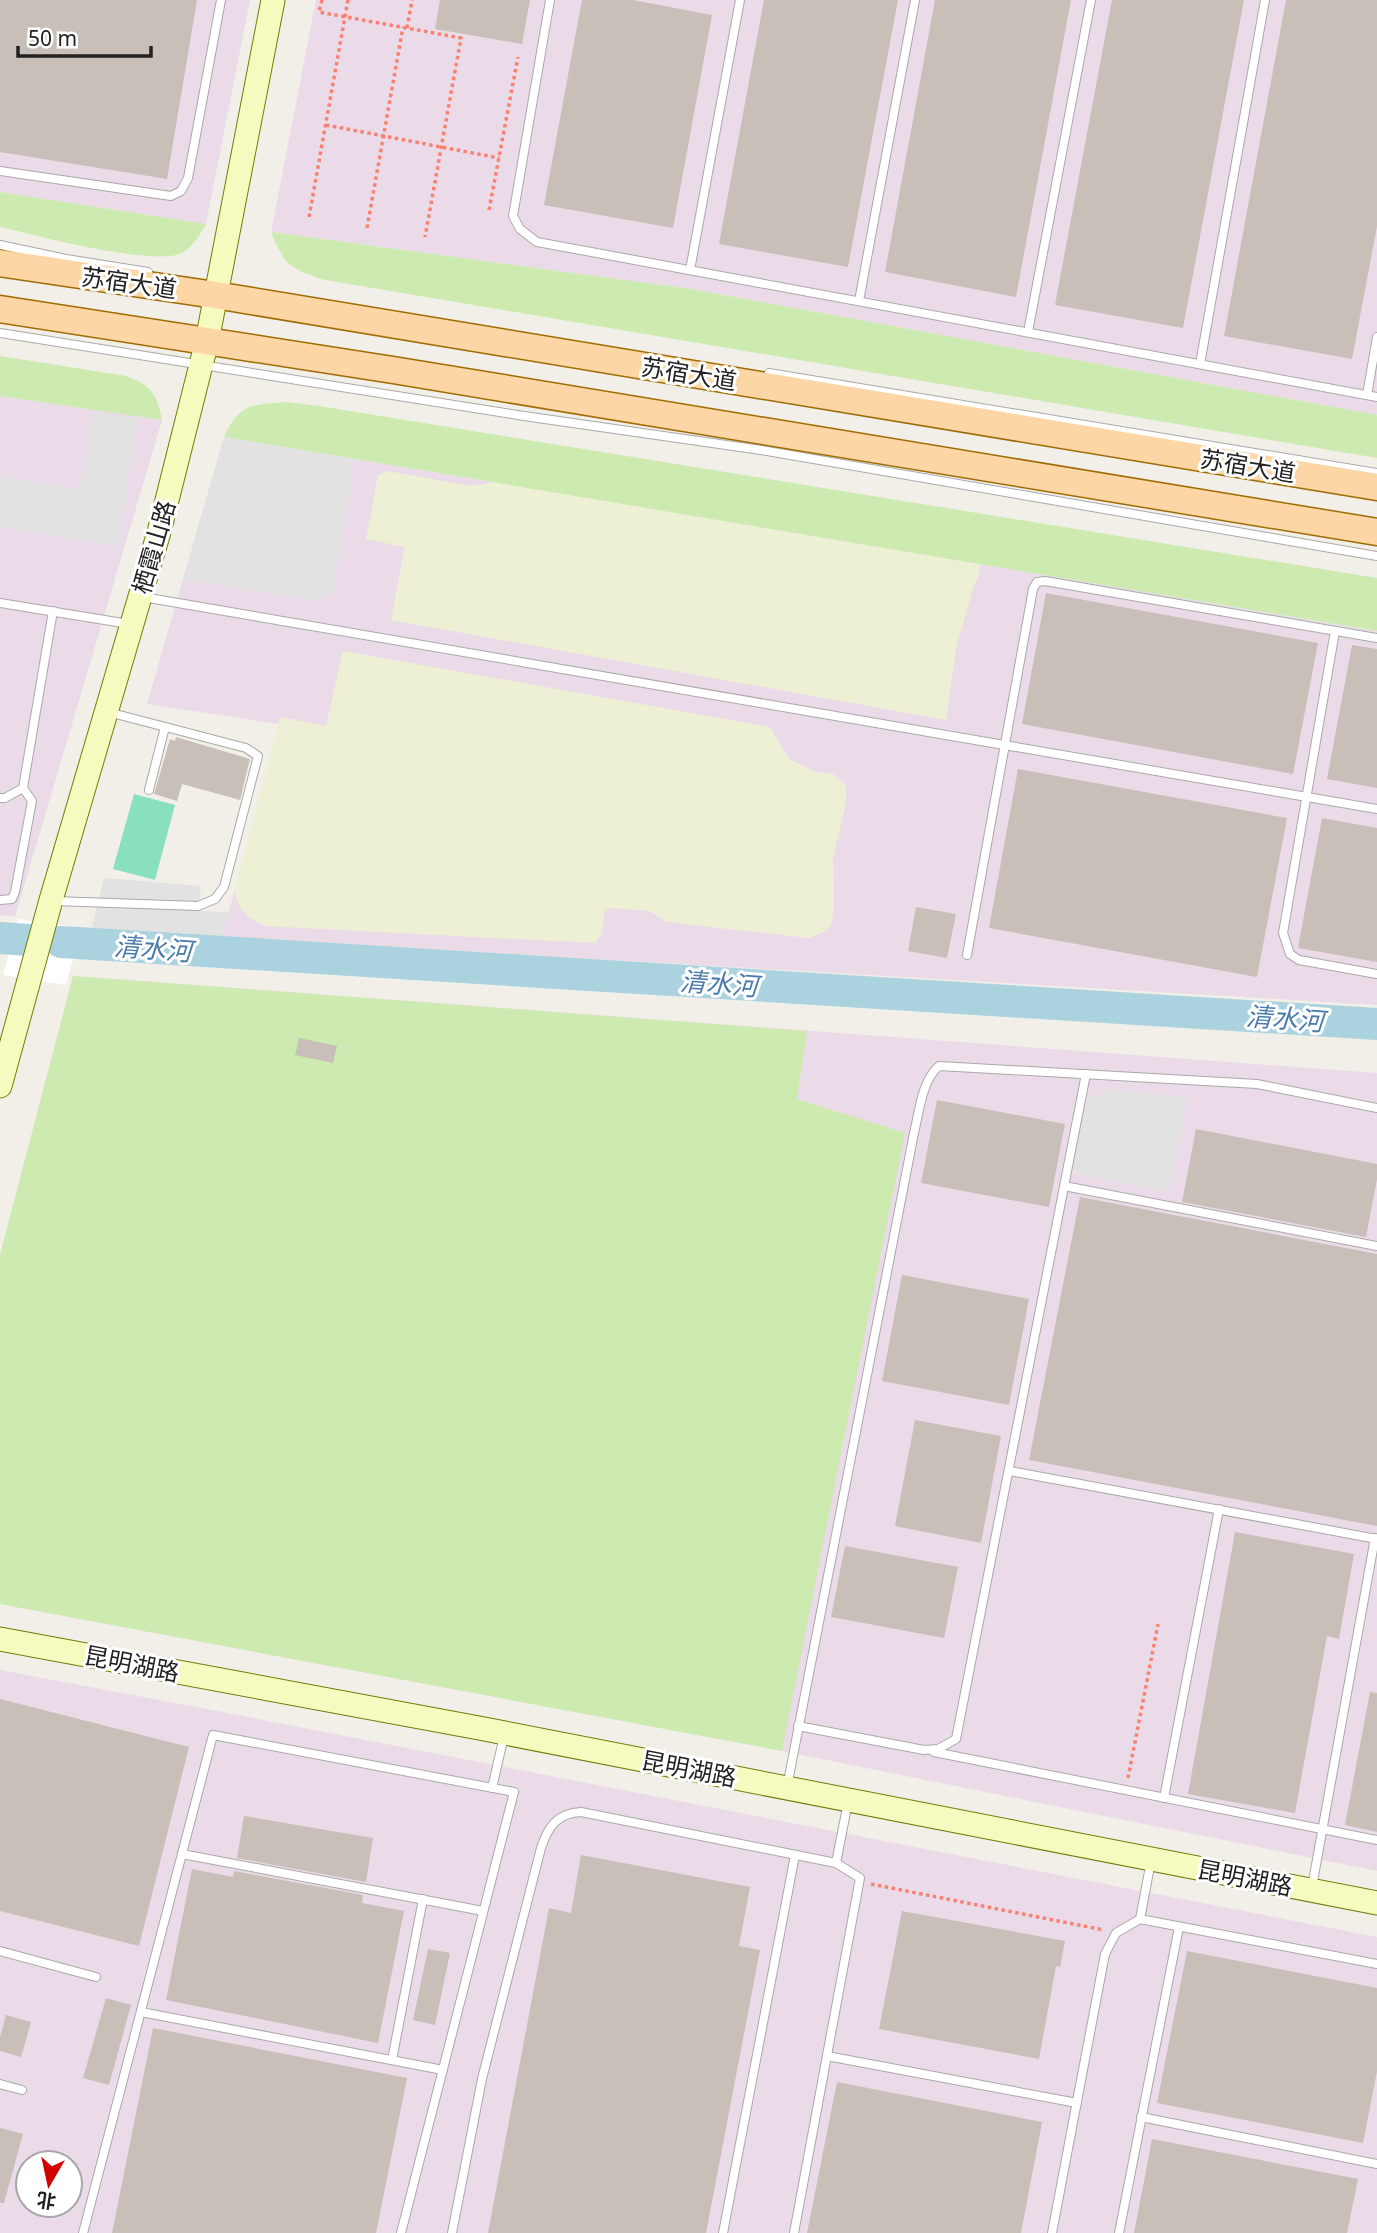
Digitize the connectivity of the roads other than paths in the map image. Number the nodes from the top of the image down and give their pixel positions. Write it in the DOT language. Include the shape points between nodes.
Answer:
graph roads {
  1 [pos="221,0"];
  2 [pos="273,0"];
  3 [pos="550,0"];
  4 [pos="740,0"];
  5 [pos="915,0"];
  6 [pos="1091,0"];
  7 [pos="1265,0"];
  8 [pos="0,171"];
  9 [pos="0,245"];
  10 [pos="0,263"];
  11 [pos="690,270"];
  12 [pos="162,274"];
  13 [pos="217,286"];
  14 [pos="859,301"];
  15 [pos="0,309"];
  16 [pos="1028,332"];
  17 [pos="0,333"];
  18 [pos="1377,337"];
  19 [pos="204,353"];
  20 [pos="1200,364"];
  21 [pos="756,371"];
  22 [pos="1367,395"];
  23 [pos="1377,397"];
  24 [pos="1377,473"];
  25 [pos="1377,487"];
  26 [pos="1377,532"];
  27 [pos="1377,556"];
  28 [pos="140,596"];
  29 [pos="0,603"];
  30 [pos="52,611"];
  31 [pos="131,625"];
  32 [pos="1335,631"];
  33 [pos="1377,638"];
  34 [pos="106,712"];
  35 [pos="164,727"];
  36 [pos="1005,745"];
  37 [pos="23,788"];
  38 [pos="149,790"];
  39 [pos="1307,797"];
  40 [pos="0,798"];
  41 [pos="1377,809"];
  42 [pos="0,900"];
  43 [pos="51,900"];
  44 [pos="967,955"];
  45 [pos="1377,974"];
  46 [pos="1086,1074"];
  47 [pos="0,1086"];
  48 [pos="1377,1108"];
  49 [pos="1065,1186"];
  50 [pos="1377,1246"];
  51 [pos="1010,1471"];
  52 [pos="1219,1509"];
  53 [pos="1376,1538"];
  54 [pos="0,1639"];
  55 [pos="798,1727"];
  56 [pos="505,1733"];
  57 [pos="923,1750"];
  58 [pos="787,1787"];
  59 [pos="492,1788"];
  60 [pos="1164,1798"];
  61 [pos="849,1799"];
  62 [pos="1323,1829"];
  63 [pos="1377,1840"];
  64 [pos="182,1854"];
  65 [pos="795,1855"];
  66 [pos="1151,1858"];
  67 [pos="836,1863"];
  68 [pos="1312,1890"];
  69 [pos="423,1899"];
  70 [pos="1377,1903"];
  71 [pos="483,1911"];
  72 [pos="1140,1919"];
  73 [pos="1179,1927"];
  74 [pos="0,1951"];
  75 [pos="1377,1964"];
  76 [pos="96,1977"];
  77 [pos="141,2012"];
  78 [pos="827,2056"];
  79 [pos="392,2060"];
  80 [pos="443,2070"];
  81 [pos="0,2084"];
  82 [pos="22,2090"];
  83 [pos="1077,2103"];
  84 [pos="1141,2117"];
  85 [pos="1377,2164"];
  86 [pos="83,2233"];
  87 [pos="401,2233"];
  88 [pos="452,2233"];
  89 [pos="723,2233"];
  90 [pos="794,2233"];
  91 [pos="1052,2233"];
  92 [pos="1119,2233"];
  1 -- 8 [label="lane" via="188,177 181,191 171,196"];
  2 -- 13 [label="street, 栖霞山路"];
  3 -- 11 [label="lane" via="513,216 520,229 537,242"];
  4 -- 11 [label="lane"];
  5 -- 14 [label="lane"];
  6 -- 16 [label="lane"];
  7 -- 20 [label="lane"];
  9 -- 12 [label="lane"];
  10 -- 13 [label="main road, 苏宿大道"];
  11 -- 14 [label="lane"];
  13 -- 19 [label="street, 栖霞山路"];
  13 -- 25 [label="main road, 苏宿大道"];
  14 -- 16 [label="lane"];
  15 -- 19 [label="main road, 苏宿大道"];
  16 -- 20 [label="lane"];
  17 -- 19 [label="lane"];
  18 -- 22 [label="lane"];
  19 -- 26 [label="main road, 苏宿大道"];
  19 -- 27 [label="lane" via="524,416 761,450"];
  19 -- 28 [label="street, 栖霞山路"];
  20 -- 22 [label="lane"];
  21 -- 24 [label="lane"];
  22 -- 23 [label="lane"];
  28 -- 31 [label="street, 栖霞山路"];
  28 -- 36 [label="lane"];
  29 -- 30 [label="lane"];
  30 -- 31 [label="lane"];
  30 -- 37 [label="lane"];
  31 -- 34 [label="street, 栖霞山路"];
  32 -- 33 [label="lane"];
  32 -- 36 [label="lane" via="1037,582"];
  32 -- 39 [label="lane"];
  34 -- 35 [label="lane"];
  34 -- 43 [label="street, 栖霞山路"];
  35 -- 38 [label="lane"];
  35 -- 43 [label="lane" via="246,748 258,756 220,894 209,903 186,906"];
  36 -- 39 [label="lane"];
  36 -- 44 [label="lane"];
  37 -- 40 [label="lane"];
  37 -- 42 [label="lane" via="32,801 15,892 12,899"];
  39 -- 41 [label="lane"];
  39 -- 45 [label="lane" via="1283,933 1285,944 1299,960"];
  43 -- 47 [label="street, 栖霞山路"];
  46 -- 48 [label="lane" via="1257,1084"];
  46 -- 49 [label="lane"];
  46 -- 55 [label="lane" via="939,1066 930,1076 914,1133"];
  49 -- 50 [label="lane"];
  49 -- 51 [label="lane"];
  51 -- 52 [label="lane"];
  51 -- 57 [label="lane" via="956,1739 938,1749"];
  52 -- 53 [label="lane"];
  52 -- 60 [label="lane"];
  53 -- 62 [label="lane"];
  54 -- 56 [label="street, 昆明湖路"];
  55 -- 57 [label="lane"];
  55 -- 58 [label="lane"];
  56 -- 58 [label="street, 昆明湖路"];
  56 -- 59 [label="lane"];
  57 -- 60 [label="lane"];
  58 -- 61 [label="street, 昆明湖路"];
  59 -- 64 [label="lane" via="213,1735"];
  59 -- 71 [label="lane" via="514,1792"];
  60 -- 62 [label="lane"];
  61 -- 66 [label="street, 昆明湖路"];
  61 -- 67 [label="lane"];
  62 -- 63 [label="lane"];
  62 -- 68 [label="lane"];
  64 -- 69 [label="lane"];
  64 -- 77 [label="lane"];
  65 -- 67 [label="lane"];
  65 -- 88 [label="lane" via="581,1812 555,1819 541,1848 482,2079"];
  65 -- 89 [label="lane"];
  66 -- 68 [label="street, 昆明湖路"];
  66 -- 72 [label="lane"];
  67 -- 78 [label="lane" via="860,1878"];
  68 -- 70 [label="street, 昆明湖路"];
  69 -- 71 [label="lane"];
  69 -- 79 [label="lane"];
  71 -- 80 [label="lane"];
  72 -- 73 [label="lane"];
  72 -- 83 [label="lane" via="1116,1933 1105,1954"];
  73 -- 75 [label="lane"];
  73 -- 84 [label="lane"];
  74 -- 76 [label="lane"];
  77 -- 79 [label="lane"];
  77 -- 86 [label="lane"];
  78 -- 83 [label="lane"];
  78 -- 90 [label="lane"];
  79 -- 80 [label="lane"];
  80 -- 87 [label="lane"];
  81 -- 82 [label="lane"];
  83 -- 91 [label="lane"];
  84 -- 85 [label="lane"];
  84 -- 92 [label="lane"];
}
